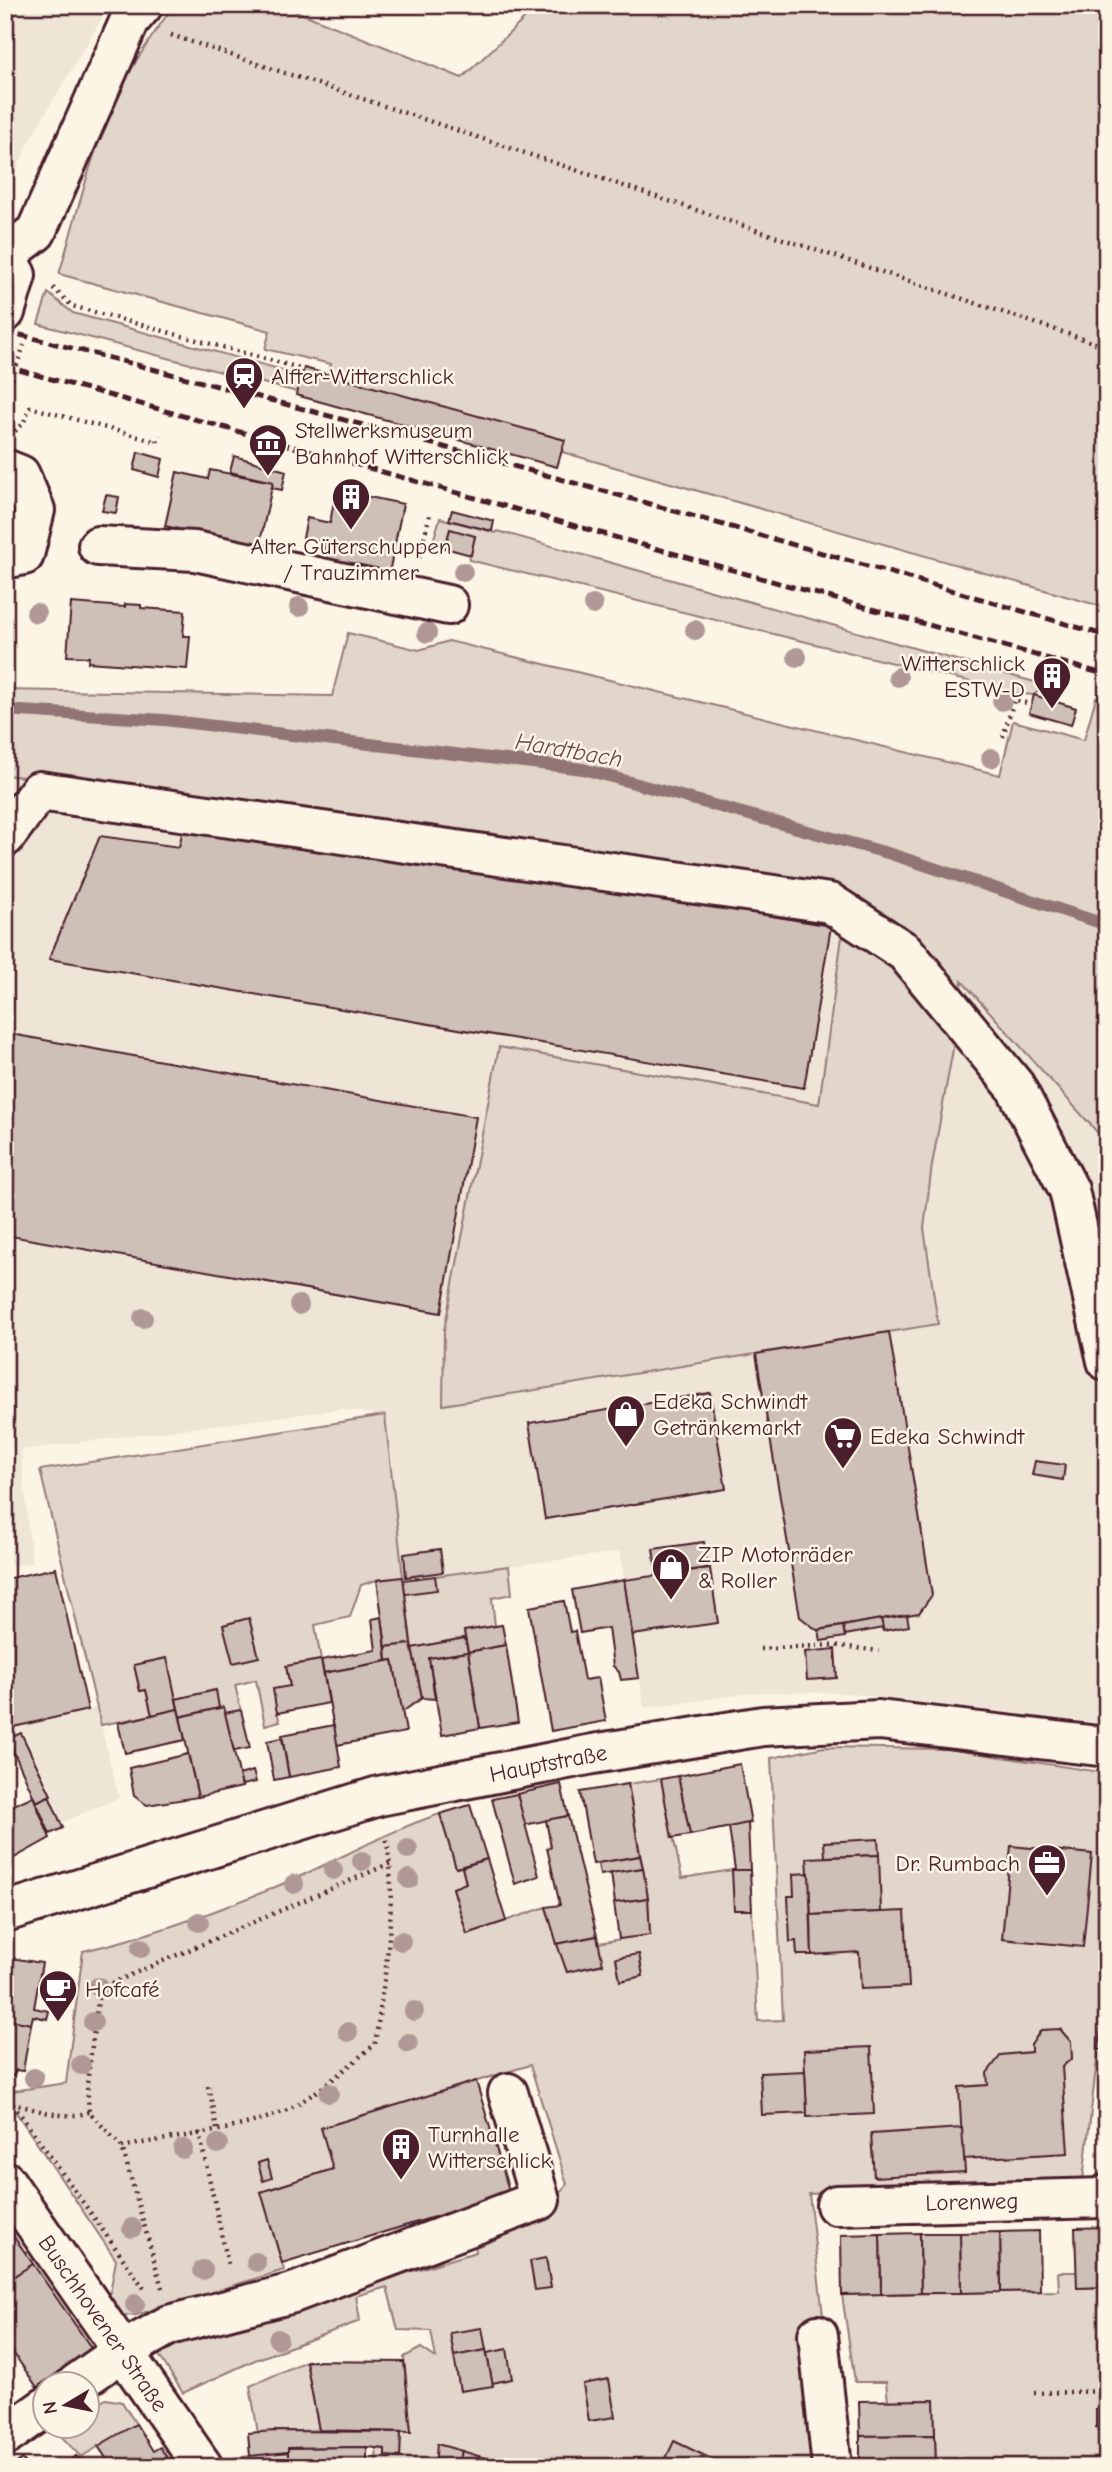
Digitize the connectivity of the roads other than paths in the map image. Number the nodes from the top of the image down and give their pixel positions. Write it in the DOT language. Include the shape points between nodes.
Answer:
graph roads {
  1 [pos="137,13"];
  2 [pos="6,255"];
  3 [pos="5,312"];
  4 [pos="5,470"];
  5 [pos="98,546"];
  6 [pos="15,557"];
  7 [pos="447,605"];
  8 [pos="5,837"];
  9 [pos="1107,1361"];
  10 [pos="1107,1747"];
  11 [pos="5,1912"];
  12 [pos="508,2093"];
  13 [pos="5,2181"];
  14 [pos="1107,2194"];
  15 [pos="836,2205"];
  16 [pos="818,2335"];
  17 [pos="123,2351"];
  18 [pos="97,2370"];
  19 [pos="32,2417"];
  20 [pos="5,2435"];
  21 [pos="203,2467"];
  22 [pos="832,2467"];
  1 -- 2 [label="main road" via="36,232"];
  2 -- 3 [label="main road" via="16,275"];
  4 -- 6 [label="main road" via="20,475 35,510"];
  5 -- 7 [label="main road" via="195,551"];
  8 -- 9 [label="main road" via="39,791 830,903 905,952 1015,1086 1069,1190"];
  10 -- 11 [label="main road, Hauptstraße" via="879,1720 763,1726 379,1796"];
  12 -- 17 [label="main road" via="540,2200 293,2293 237,2308 167,2311"];
  13 -- 17 [label="main road, Buschhovener Straße"];
  14 -- 15 [label="main road, Lorenweg" via="1104,2198"];
  16 -- 22 [label="main road"];
  17 -- 18 [label="main road"];
  17 -- 21 [label="main road, Buschhovener Straße"];
  19 -- 20 [label="main road"];
}
